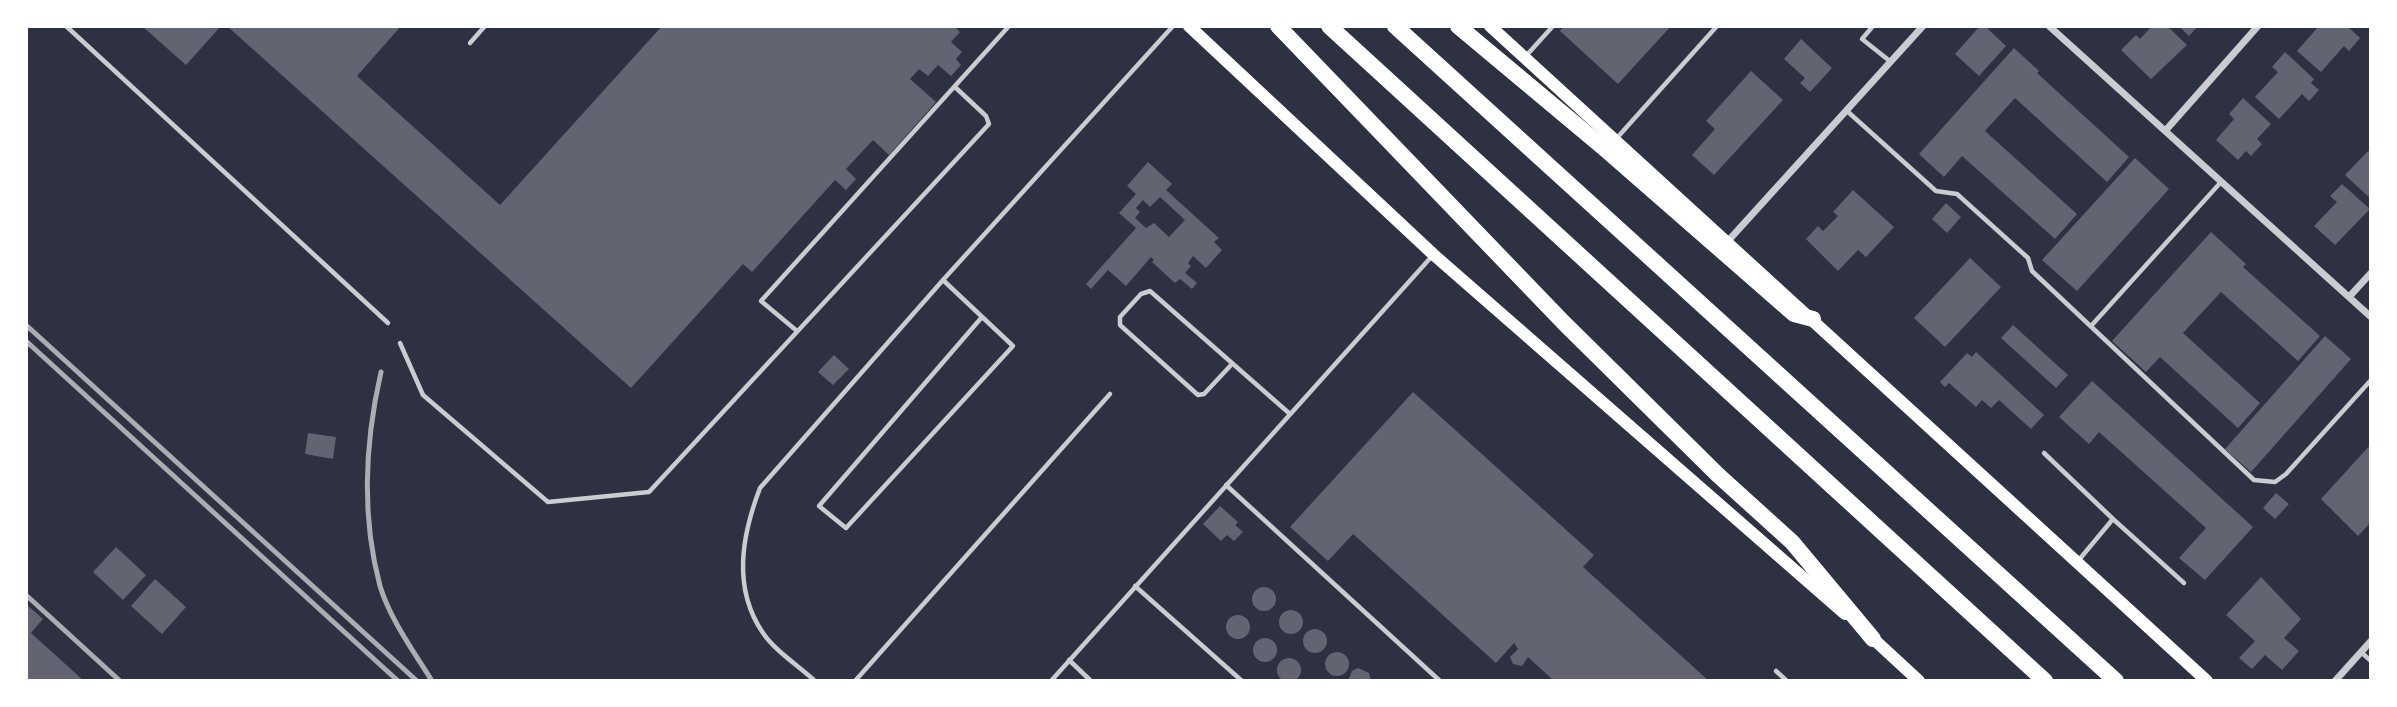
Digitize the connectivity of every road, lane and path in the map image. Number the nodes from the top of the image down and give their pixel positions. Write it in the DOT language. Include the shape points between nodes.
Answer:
graph roads {
  1 [pos="66,26"];
  2 [pos="485,26"];
  3 [pos="1009,26"];
  4 [pos="1173,26"];
  5 [pos="1189,26"];
  6 [pos="1278,26"];
  7 [pos="1329,26"];
  8 [pos="1395,26"];
  9 [pos="1458,26"];
  10 [pos="1490,26"];
  11 [pos="1553,26"];
  12 [pos="1717,26"];
  13 [pos="1873,26"];
  14 [pos="1923,26"];
  15 [pos="2049,26"];
  16 [pos="2258,26"];
  17 [pos="470,43"];
  18 [pos="1525,57"];
  19 [pos="1891,62"];
  20 [pos="955,87"];
  21 [pos="1847,111"];
  22 [pos="2166,130"];
  23 [pos="1616,139"];
  24 [pos="2222,181"];
  25 [pos="1728,241"];
  26 [pos="1434,255"];
  27 [pos="2371,273"];
  28 [pos="943,280"];
  29 [pos="2349,297"];
  30 [pos="982,317"];
  31 [pos="2371,317"];
  32 [pos="1813,319"];
  33 [pos="388,323"];
  34 [pos="2091,327"];
  35 [pos="797,331"];
  36 [pos="400,343"];
  37 [pos="1232,364"];
  38 [pos="2371,380"];
  39 [pos="1110,394"];
  40 [pos="1290,414"];
  41 [pos="2044,453"];
  42 [pos="1226,485"];
  43 [pos="2113,519"];
  44 [pos="2077,562"];
  45 [pos="2184,583"];
  46 [pos="1135,586"];
  47 [pos="1873,639"];
  48 [pos="2371,641"];
  49 [pos="2361,652"];
  50 [pos="1069,660"];
  51 [pos="2371,661"];
  52 [pos="1776,671"];
  53 [pos="815,681"];
  54 [pos="855,681"];
  55 [pos="1051,681"];
  56 [pos="1091,681"];
  57 [pos="1242,681"];
  58 [pos="1440,681"];
  59 [pos="1787,681"];
  60 [pos="1919,681"];
  61 [pos="2045,681"];
  62 [pos="2116,681"];
  63 [pos="2207,681"];
  64 [pos="2335,681"];
  1 -- 33 [label="lane"];
  2 -- 17 [label="lane"];
  3 -- 20 [label="lane"];
  4 -- 28 [label="lane"];
  5 -- 26 [label="main road"];
  6 -- 47 [label="highway" via="1564,324 1791,542"];
  7 -- 61 [label="highway"];
  8 -- 62 [label="highway"];
  9 -- 32 [label="highway" via="1794,314"];
  10 -- 18 [label="main road"];
  11 -- 18 [label="lane"];
  12 -- 23 [label="lane"];
  13 -- 19 [label="lane" via="1862,39"];
  14 -- 19 [label="street"];
  15 -- 22 [label="street"];
  16 -- 22 [label="street"];
  18 -- 23 [label="main road"];
  19 -- 21 [label="street"];
  20 -- 35 [label="lane" via="989,124"];
  20 -- 35 [label="lane" via="761,301"];
  21 -- 25 [label="street"];
  21 -- 34 [label="lane" via="1936,191 1957,194 2028,258 2032,271"];
  22 -- 24 [label="street"];
  23 -- 25 [label="main road"];
  24 -- 29 [label="street"];
  24 -- 34 [label="lane"];
  25 -- 32 [label="main road"];
  26 -- 40 [label="lane"];
  26 -- 47 [label="main road"];
  27 -- 29 [label="street"];
  28 -- 30 [label="lane"];
  28 -- 53 [label="lane" via="760,488 746,523 742,560 747,598 763,634"];
  29 -- 31 [label="street"];
  30 -- 30 [label="lane" via="1013,346 846,528 820,506"];
  32 -- 44 [label="main road"];
  34 -- 38 [label="lane" via="2245,473 2266,483 2286,474"];
  35 -- 36 [label="lane" via="649,492 548,502 423,396"];
  37 -- 37 [label="lane" via="1150,292 1141,294 1120,317 1120,325 1198,395"];
  37 -- 40 [label="lane"];
  39 -- 54 [label="lane"];
  40 -- 42 [label="lane"];
  41 -- 43 [label="lane"];
  42 -- 46 [label="lane"];
  42 -- 58 [label="lane"];
  43 -- 44 [label="lane"];
  43 -- 45 [label="lane"];
  44 -- 63 [label="main road"];
  46 -- 50 [label="lane"];
  46 -- 57 [label="lane"];
  47 -- 60 [label="main road"];
  48 -- 49 [label="street"];
  49 -- 51 [label="lane"];
  49 -- 64 [label="street"];
  50 -- 55 [label="lane"];
  50 -- 56 [label="lane"];
  52 -- 59 [label="lane"];
}
